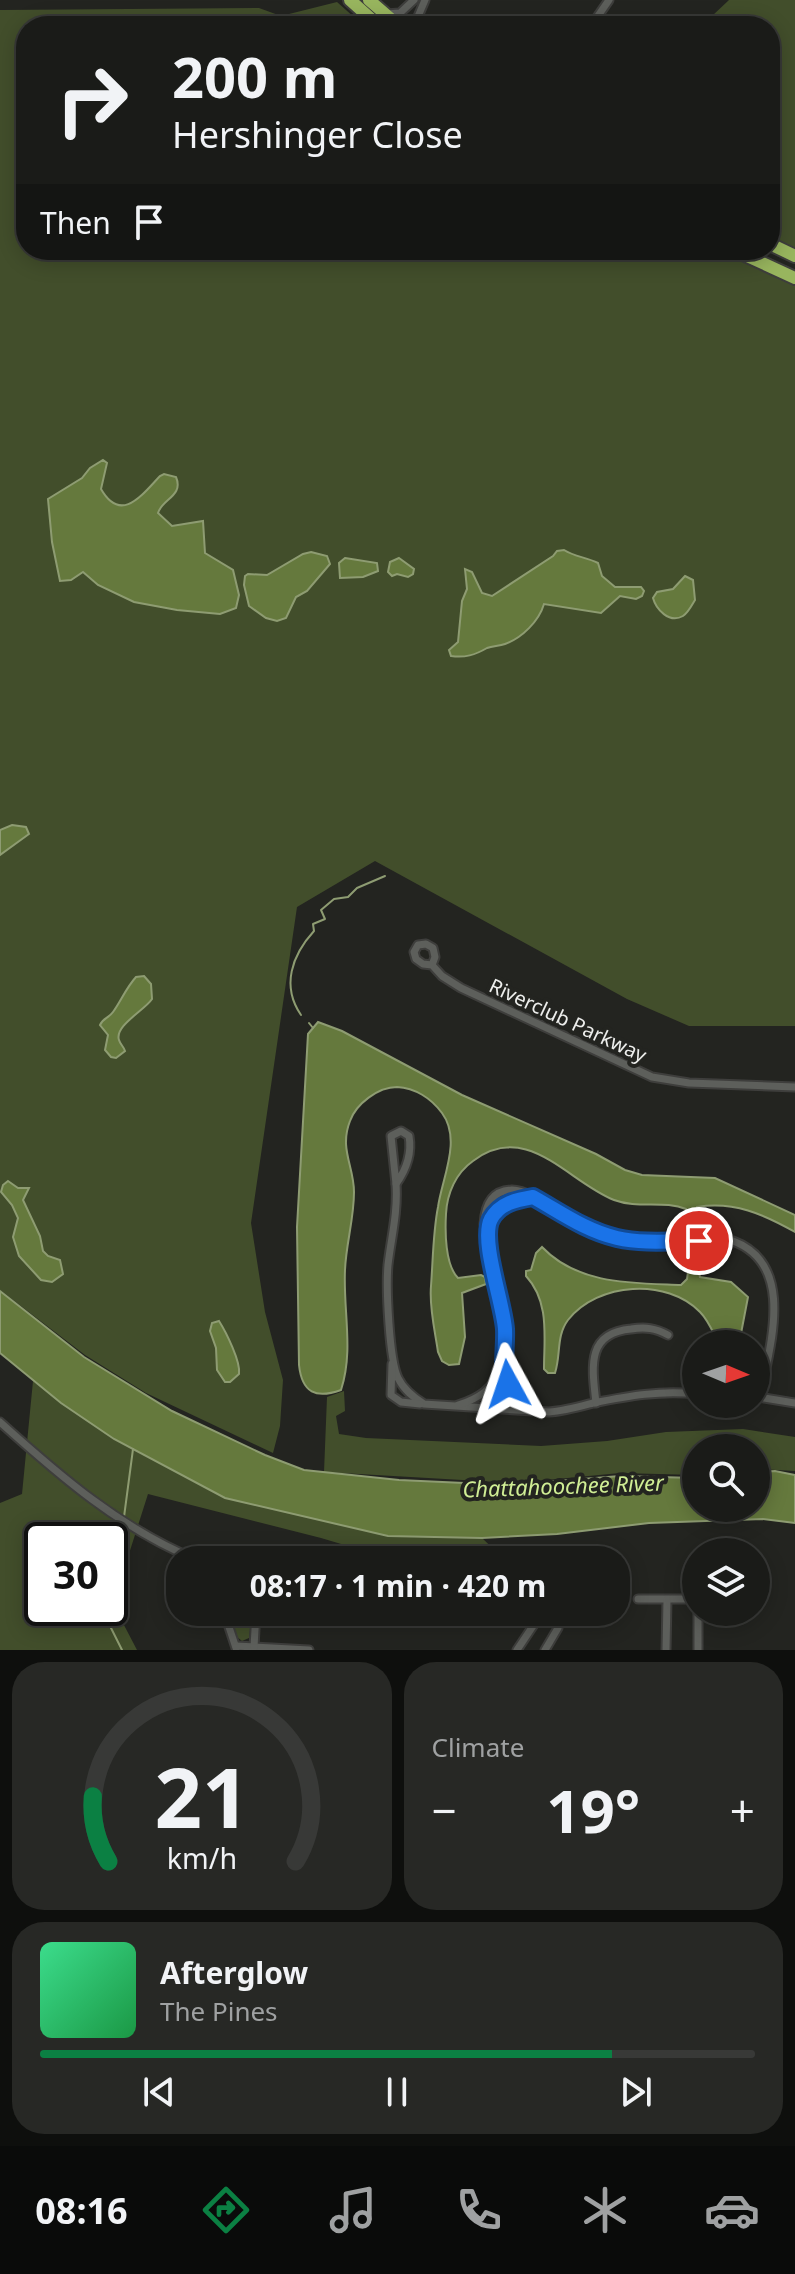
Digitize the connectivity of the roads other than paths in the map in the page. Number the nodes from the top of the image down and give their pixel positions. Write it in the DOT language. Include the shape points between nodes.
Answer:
graph roads {
  1 [pos="350,0"];
  2 [pos="414,0"];
  3 [pos="376,16"];
  4 [pos="392,16"];
  5 [pos="756,260"];
  6 [pos="795,278"];
  7 [pos="432,965"];
  8 [pos="795,1087"];
  9 [pos="396,1184"];
  10 [pos="533,1197"];
  11 [pos="488,1238"];
  12 [pos="668,1335"];
  13 [pos="770,1347"];
  14 [pos="504,1355"];
  15 [pos="393,1358"];
  16 [pos="682,1393"];
  17 [pos="770,1399"];
  18 [pos="596,1403"];
  19 [pos="795,1403"];
  20 [pos="424,1404"];
  21 [pos="448,1406"];
  22 [pos="536,1411"];
  23 [pos="0,1422"];
  24 [pos="166,1547"];
  25 [pos="638,1599"];
  26 [pos="682,1599"];
  27 [pos="667,1600"];
  28 [pos="229,1626"];
  29 [pos="255,1626"];
  30 [pos="698,1626"];
  31 [pos="254,1647"];
  32 [pos="236,1648"];
  33 [pos="309,1650"];
  34 [pos="517,1650"];
  35 [pos="545,1650"];
  36 [pos="666,1650"];
  37 [pos="698,1650"];
  1 -- 3 [label="highway"];
  2 -- 4 [label="street"];
  5 -- 6 [label="highway"];
  7 -- 8 [label="street, Riverclub Parkway" via="461,988 652,1077"];
  9 -- 9 [label="street" via="410,1146 409,1136 401,1131 391,1136"];
  9 -- 15 [label="street" via="398,1208 388,1276"];
  10 -- 11 [label="street" via="502,1206 491,1219"];
  10 -- 11 [label="street" via="510,1190 492,1198 484,1218"];
  10 -- 13 [label="street" via="617,1238 733,1241 755,1250 774,1270 782,1297"];
  11 -- 14 [label="street" via="503,1317"];
  12 -- 18 [label="street" via="647,1328 604,1335 595,1357"];
  14 -- 21 [label="street" via="500,1373 488,1389 473,1400"];
  14 -- 22 [label="street" via="512,1393"];
  15 -- 20 [label="street" via="404,1388"];
  15 -- 20 [label="street" via="391,1395 401,1402"];
  16 -- 18 [label="street"];
  17 -- 19 [label="street"];
  18 -- 22 [label="street"];
  20 -- 21 [label="street"];
  21 -- 22 [label="street"];
  23 -- 24 [label="street" via="60,1476"];
  25 -- 27 [label="street"];
  26 -- 27 [label="street"];
  27 -- 36 [label="street"];
  28 -- 32 [label="street"];
  29 -- 31 [label="street"];
  30 -- 37 [label="street"];
  31 -- 32 [label="street"];
  31 -- 33 [label="street"];
  34 -- 35 [label="street" via="544,1615 558,1628"];
}
